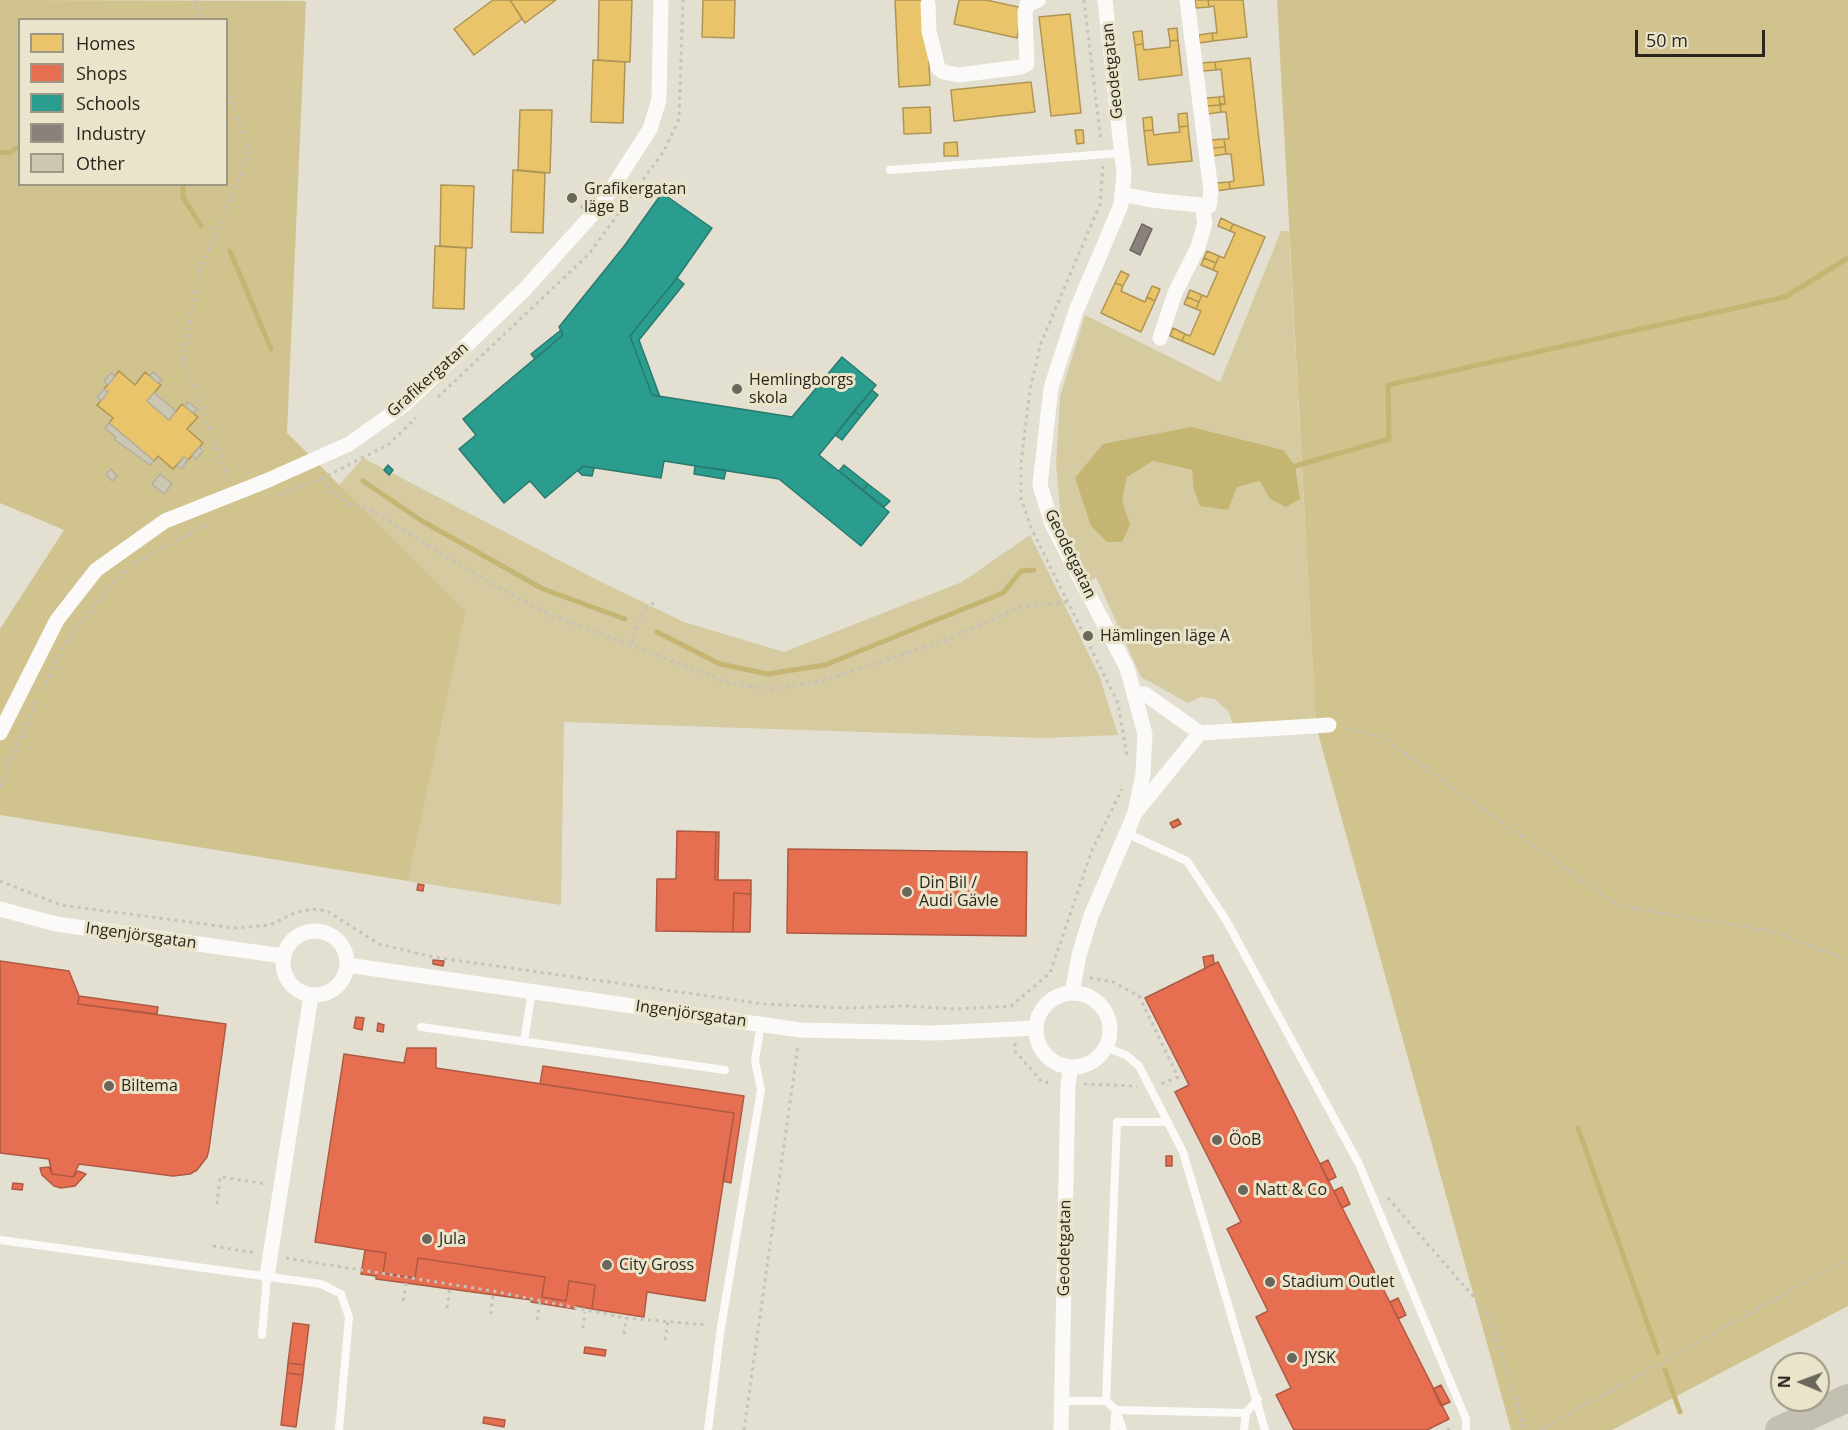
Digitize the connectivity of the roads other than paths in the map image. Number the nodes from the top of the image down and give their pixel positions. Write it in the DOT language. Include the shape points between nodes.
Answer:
graph roads {
  1 [pos="661,0"];
  2 [pos="1038,0"];
  3 [pos="1105,0"];
  4 [pos="1187,0"];
  5 [pos="928,4"];
  6 [pos="1122,153"];
  7 [pos="890,170"];
  8 [pos="1122,194"];
  9 [pos="1202,206"];
  10 [pos="1160,338"];
  11 [pos="1136,694"];
  12 [pos="1329,725"];
  13 [pos="0,733"];
  14 [pos="1200,733"];
  15 [pos="1135,813"];
  16 [pos="1126,833"];
  17 [pos="0,909"];
  18 [pos="283,956"];
  19 [pos="347,965"];
  20 [pos="532,991"];
  21 [pos="1072,993"];
  22 [pos="311,996"];
  23 [pos="761,1023"];
  24 [pos="421,1027"];
  25 [pos="1036,1028"];
  26 [pos="524,1042"];
  27 [pos="1105,1047"];
  28 [pos="1071,1067"];
  29 [pos="724,1070"];
  30 [pos="1168,1122"];
  31 [pos="0,1240"];
  32 [pos="267,1276"];
  33 [pos="262,1335"];
  34 [pos="1848,1398"];
  35 [pos="1258,1399"];
  36 [pos="1062,1401"];
  37 [pos="1106,1401"];
  38 [pos="1116,1410"];
  39 [pos="1245,1413"];
  40 [pos="339,1430"];
  41 [pos="708,1430"];
  42 [pos="1061,1430"];
  43 [pos="1114,1430"];
  44 [pos="1123,1430"];
  45 [pos="1244,1430"];
  46 [pos="1265,1430"];
  47 [pos="1466,1430"];
  48 [pos="1779,1430"];
  1 -- 13 [label="street, Grafikergatan" via="659,100 650,129 601,205 525,290 404,405 349,444 165,521 96,570 57,620"];
  2 -- 5 [label="street" via="1027,5 1024,12 1027,64 959,75 938,68 929,31"];
  3 -- 6 [label="street, Geodetgatan"];
  4 -- 9 [label="street" via="1211,191 1209,206"];
  6 -- 7 [label="lane"];
  6 -- 8 [label="street, Geodetgatan"];
  8 -- 9 [label="street"];
  8 -- 11 [label="street, Geodetgatan" via="1051,388 1041,485 1052,524 1127,668"];
  9 -- 10 [label="street" via="1205,223 1198,247 1175,293"];
  11 -- 14 [label="street" via="1145,694"];
  11 -- 15 [label="street, Geodetgatan" via="1145,734 1143,774"];
  12 -- 14 [label="street"];
  14 -- 15 [label="street"];
  15 -- 16 [label="street, Geodetgatan"];
  16 -- 21 [label="street, Geodetgatan" via="1091,916"];
  16 -- 47 [label="lane" via="1187,861 1226,920 1359,1164 1466,1419"];
  17 -- 18 [label="street, Ingenjörsgatan" via="56,924"];
  18 -- 19 [label="street" via="287,946 303,933 324,932 341,944"];
  18 -- 22 [label="street" via="283,967 292,986"];
  19 -- 20 [label="street, Ingenjörsgatan"];
  19 -- 22 [label="street" via="340,984 332,991"];
  20 -- 23 [label="street, Ingenjörsgatan"];
  20 -- 26 [label="lane"];
  21 -- 25 [label="street" via="1044,1007"];
  21 -- 27 [label="street" via="1101,1006 1109,1026"];
  22 -- 32 [label="street"];
  23 -- 25 [label="street, Ingenjörsgatan" via="800,1030 923,1033"];
  23 -- 41 [label="lane" via="755,1061 761,1090 721,1327"];
  24 -- 26 [label="lane"];
  25 -- 28 [label="street" via="1037,1039 1049,1059"];
  26 -- 29 [label="lane"];
  27 -- 28 [label="street" via="1091,1062"];
  27 -- 30 [label="lane" via="1126,1055 1139,1066"];
  28 -- 36 [label="street, Geodetgatan"];
  30 -- 35 [label="lane" via="1183,1152"];
  30 -- 37 [label="lane" via="1117,1122"];
  31 -- 32 [label="lane"];
  32 -- 33 [label="lane"];
  32 -- 40 [label="lane" via="321,1284 341,1294 349,1317"];
  34 -- 48 [label="highway"];
  35 -- 39 [label="lane"];
  35 -- 46 [label="lane"];
  36 -- 37 [label="lane"];
  36 -- 42 [label="street, Geodetgatan"];
  37 -- 38 [label="lane"];
  38 -- 39 [label="lane"];
  38 -- 43 [label="lane"];
  38 -- 44 [label="lane"];
  39 -- 45 [label="lane"];
}
